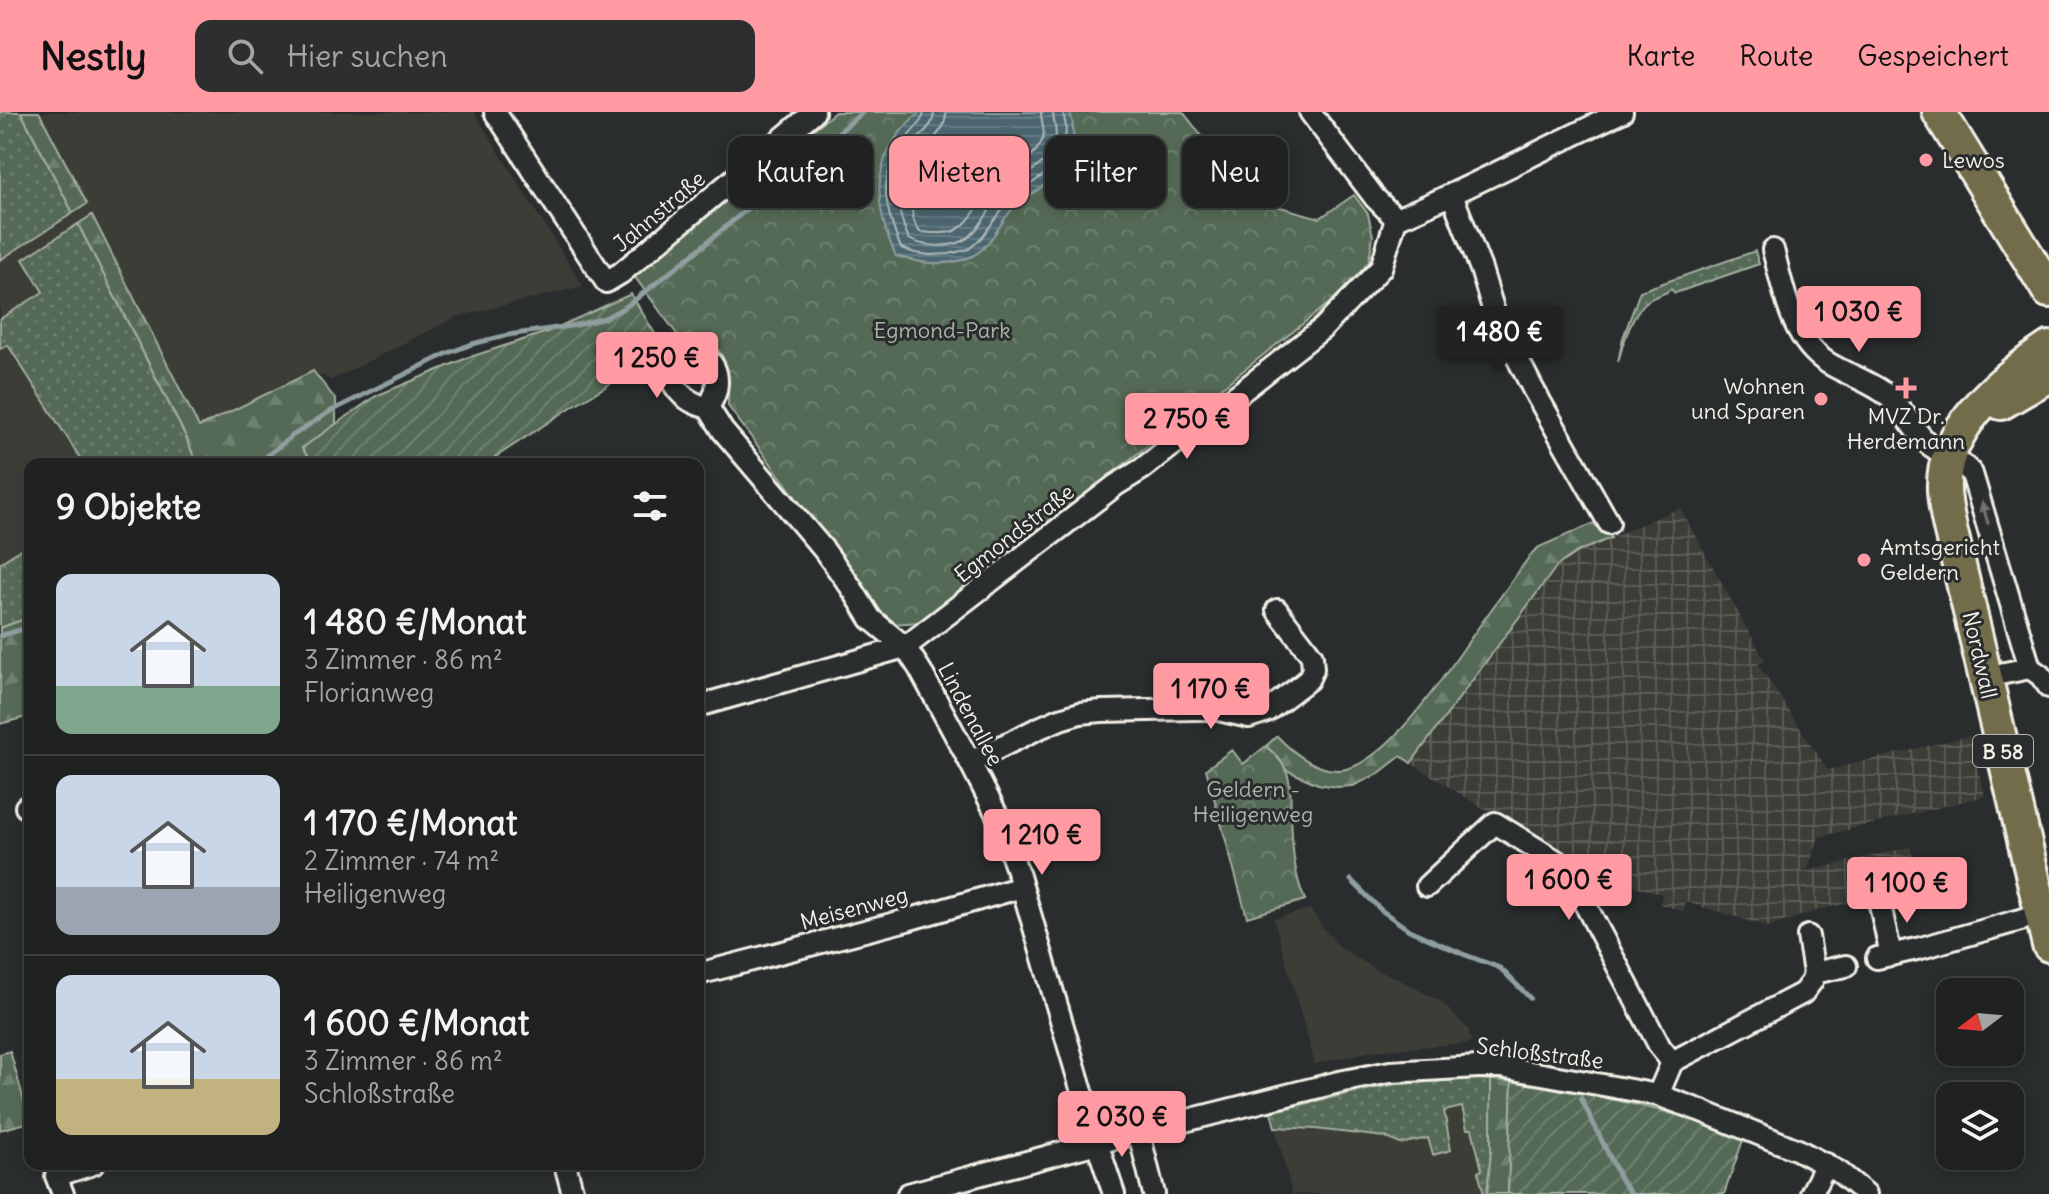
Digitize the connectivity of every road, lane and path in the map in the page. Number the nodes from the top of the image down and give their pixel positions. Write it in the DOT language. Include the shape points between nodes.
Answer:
graph roads {
  1 [pos="495,112"];
  2 [pos="814,112"];
  3 [pos="1310,112"];
  4 [pos="1622,112"];
  5 [pos="1939,112"];
  6 [pos="1452,195"];
  7 [pos="1396,219"];
  8 [pos="1773,250"];
  9 [pos="2049,291"];
  10 [pos="2049,348"];
  11 [pos="2049,375"];
  12 [pos="708,407"];
  13 [pos="1967,422"];
  14 [pos="1947,457"];
  15 [pos="1609,523"];
  16 [pos="1277,610"];
  17 [pos="905,647"];
  18 [pos="2030,668"];
  19 [pos="1985,677"];
  20 [pos="2049,687"];
  21 [pos="704,704"];
  22 [pos="970,762"];
  23 [pos="1427,886"];
  24 [pos="1022,887"];
  25 [pos="1880,905"];
  26 [pos="2045,930"];
  27 [pos="1808,936"];
  28 [pos="1846,966"];
  29 [pos="704,972"];
  30 [pos="1814,973"];
  31 [pos="1672,1062"];
  32 [pos="1658,1095"];
  33 [pos="1139,1133"];
  34 [pos="1097,1143"];
  35 [pos="1826,1164"];
  36 [pos="74,1170"];
  37 [pos="567,1170"];
  38 [pos="63,1194"];
  39 [pos="573,1194"];
  40 [pos="908,1194"];
  41 [pos="1114,1194"];
  42 [pos="1154,1194"];
  43 [pos="1811,1194"];
  44 [pos="1866,1194"];
  1 -- 2 [label="street, Jahnstraße" via="606,282"];
  3 -- 7 [label="street"];
  4 -- 6 [label="street"];
  5 -- 9 [label="main road"];
  6 -- 7 [label="street"];
  6 -- 15 [label="street" via="1494,312"];
  7 -- 17 [label="street, Egmondstraße" via="1381,268 1323,328"];
  8 -- 14 [label="street" via="1794,322 1808,346 1824,361 1882,391"];
  10 -- 13 [label="main road, Nordwall / B 58" via="1993,391"];
  11 -- 13 [label="main road"];
  12 -- 17 [label="street, Lindenallee" via="824,550 871,619"];
  13 -- 14 [label="main road, Nordwall / B 58"];
  18 -- 14 [label="street, Nordwall, one-way" via="1975,479 1964,465"];
  14 -- 19 [label="main road, Nordwall / B 58" via="1945,507"];
  16 -- 22 [label="street" via="1312,656 1313,669 1308,680 1267,711 1249,717 1214,709 1080,713"];
  17 -- 21 [label="street, Egmondstraße"];
  17 -- 22 [label="street, Lindenallee"];
  18 -- 19 [label="street"];
  18 -- 20 [label="street"];
  19 -- 26 [label="main road, Nordwall / B 58"];
  22 -- 24 [label="street, Lindenallee" via="998,817"];
  23 -- 31 [label="street" via="1495,823 1558,862"];
  24 -- 29 [label="street, Meisenweg"];
  24 -- 34 [label="street, Lindenallee"];
  25 -- 26 [label="street" via="1884,956"];
  27 -- 30 [label="street"];
  28 -- 30 [label="street"];
  30 -- 31 [label="street" via="1803,993"];
  31 -- 32 [label="street"];
  32 -- 33 [label="street, Schloßstraße" via="1500,1067 1390,1072"];
  32 -- 35 [label="street, Schloßstraße"];
  33 -- 34 [label="street, Schloßstraße"];
  33 -- 42 [label="street"];
  34 -- 40 [label="street, Schloßstraße"];
  34 -- 41 [label="street, Lindenallee"];
  35 -- 43 [label="street"];
  35 -- 44 [label="street, Schloßstraße"];
  36 -- 38 [label="street" via="56,1176"];
  37 -- 39 [label="street"];
}
